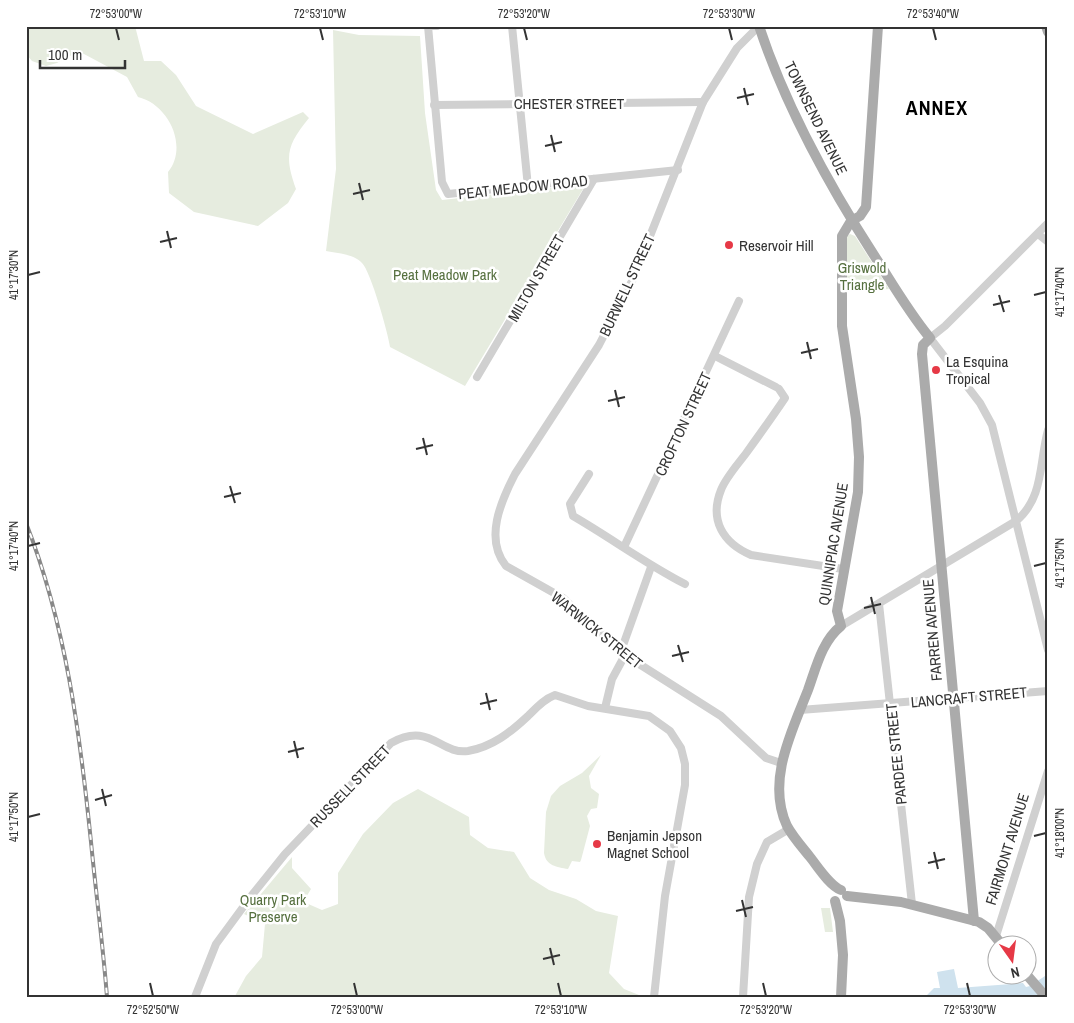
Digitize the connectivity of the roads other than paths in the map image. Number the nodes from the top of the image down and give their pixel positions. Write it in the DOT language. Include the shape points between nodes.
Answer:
graph roads {
  1 [pos="428,26"];
  2 [pos="437,26"];
  3 [pos="512,26"];
  4 [pos="758,26"];
  5 [pos="878,26"];
  6 [pos="1046,26"];
  7 [pos="1048,32"];
  8 [pos="703,102"];
  9 [pos="519,103"];
  10 [pos="434,105"];
  11 [pos="678,170"];
  12 [pos="594,179"];
  13 [pos="528,187"];
  14 [pos="851,221"];
  15 [pos="1048,223"];
  16 [pos="1038,234"];
  17 [pos="1048,242"];
  18 [pos="739,301"];
  19 [pos="930,338"];
  20 [pos="715,356"];
  21 [pos="477,377"];
  22 [pos="1048,430"];
  23 [pos="589,474"];
  24 [pos="1016,521"];
  25 [pos="496,542"];
  26 [pos="624,546"];
  27 [pos="942,566"];
  28 [pos="650,567"];
  29 [pos="843,569"];
  30 [pos="685,584"];
  31 [pos="879,604"];
  32 [pos="841,626"];
  33 [pos="1048,650"];
  34 [pos="623,653"];
  35 [pos="1048,691"];
  36 [pos="954,698"];
  37 [pos="892,704"];
  38 [pos="604,708"];
  39 [pos="800,710"];
  40 [pos="781,763"];
  41 [pos="1048,771"];
  42 [pos="789,829"];
  43 [pos="840,897"];
  44 [pos="912,904"];
  45 [pos="974,921"];
  46 [pos="996,936"];
  47 [pos="1036,985"];
  48 [pos="195,997"];
  49 [pos="654,997"];
  50 [pos="743,997"];
  51 [pos="841,997"];
  52 [pos="1046,997"];
  1 -- 2 [label="street"];
  1 -- 10 [label="street, PEAT MEADOW ROAD"];
  3 -- 9 [label="street"];
  4 -- 8 [label="street, BURWELL STREET" via="744,39"];
  4 -- 14 [label="main road, TOWNSEND AVENUE" via="782,89"];
  5 -- 14 [label="main road, QUINNIPIAC AVENUE" via="867,200 865,211"];
  6 -- 7 [label="main road"];
  8 -- 9 [label="street, CHESTER STREET"];
  8 -- 11 [label="street, BURWELL STREET"];
  9 -- 10 [label="street, CHESTER STREET"];
  9 -- 13 [label="street"];
  10 -- 13 [label="street, PEAT MEADOW ROAD" via="442,182 446,192 453,195"];
  11 -- 12 [label="street, PEAT MEADOW ROAD"];
  11 -- 25 [label="street, BURWELL STREET" via="633,279 606,330 515,474 496,523"];
  12 -- 13 [label="street, PEAT MEADOW ROAD"];
  12 -- 21 [label="street, MILTON STREET"];
  14 -- 19 [label="main road" via="916,322"];
  14 -- 29 [label="main road, QUINNIPIAC AVENUE" via="842,236 842,326 859,457 858,492"];
  15 -- 16 [label="street"];
  16 -- 17 [label="street"];
  16 -- 19 [label="street"];
  18 -- 20 [label="street, CROFTON STREET"];
  19 -- 24 [label="street" via="980,403 992,425"];
  19 -- 27 [label="main road, FARREN AVENUE" via="922,350"];
  20 -- 26 [label="street, CROFTON STREET"];
  20 -- 29 [label="street" via="778,388 785,398 721,489 717,513 719,525 728,541 751,555"];
  22 -- 24 [label="street" via="1035,497 1027,512"];
  23 -- 26 [label="street" via="570,504 573,516"];
  24 -- 27 [label="street"];
  24 -- 33 [label="street"];
  25 -- 34 [label="street, WARWICK STREET" via="506,566 564,598"];
  26 -- 28 [label="street"];
  27 -- 31 [label="street"];
  27 -- 36 [label="main road, FARREN AVENUE"];
  28 -- 30 [label="street"];
  28 -- 34 [label="street"];
  29 -- 32 [label="main road, QUINNIPIAC AVENUE" via="837,611"];
  31 -- 32 [label="street"];
  31 -- 37 [label="street, PARDEE STREET"];
  32 -- 39 [label="main road, QUINNIPIAC AVENUE" via="824,649"];
  34 -- 38 [label="street"];
  34 -- 40 [label="street, WARWICK STREET" via="721,716 766,758"];
  35 -- 36 [label="street, LANCRAFT STREET"];
  36 -- 37 [label="street, LANCRAFT STREET"];
  36 -- 45 [label="main road, FARREN AVENUE"];
  37 -- 39 [label="street, LANCRAFT STREET"];
  37 -- 44 [label="street, PARDEE STREET"];
  38 -- 48 [label="street, RUSSELL STREET" via="555,695 504,736 473,750 461,751 418,736 391,743 285,854 252,895 216,944"];
  38 -- 49 [label="street" via="656,720 678,741 686,764 665,896"];
  39 -- 40 [label="main road, QUINNIPIAC AVENUE"];
  40 -- 42 [label="main road, QUINNIPIAC AVENUE" via="781,803"];
  41 -- 46 [label="street, FAIRMONT AVENUE"];
  42 -- 43 [label="main road, QUINNIPIAC AVENUE"];
  42 -- 50 [label="street" via="766,842 757,864 749,897"];
  43 -- 44 [label="main road"];
  43 -- 51 [label="main road"];
  44 -- 45 [label="main road"];
  45 -- 46 [label="main road"];
  47 -- 52 [label="main road"];
}
